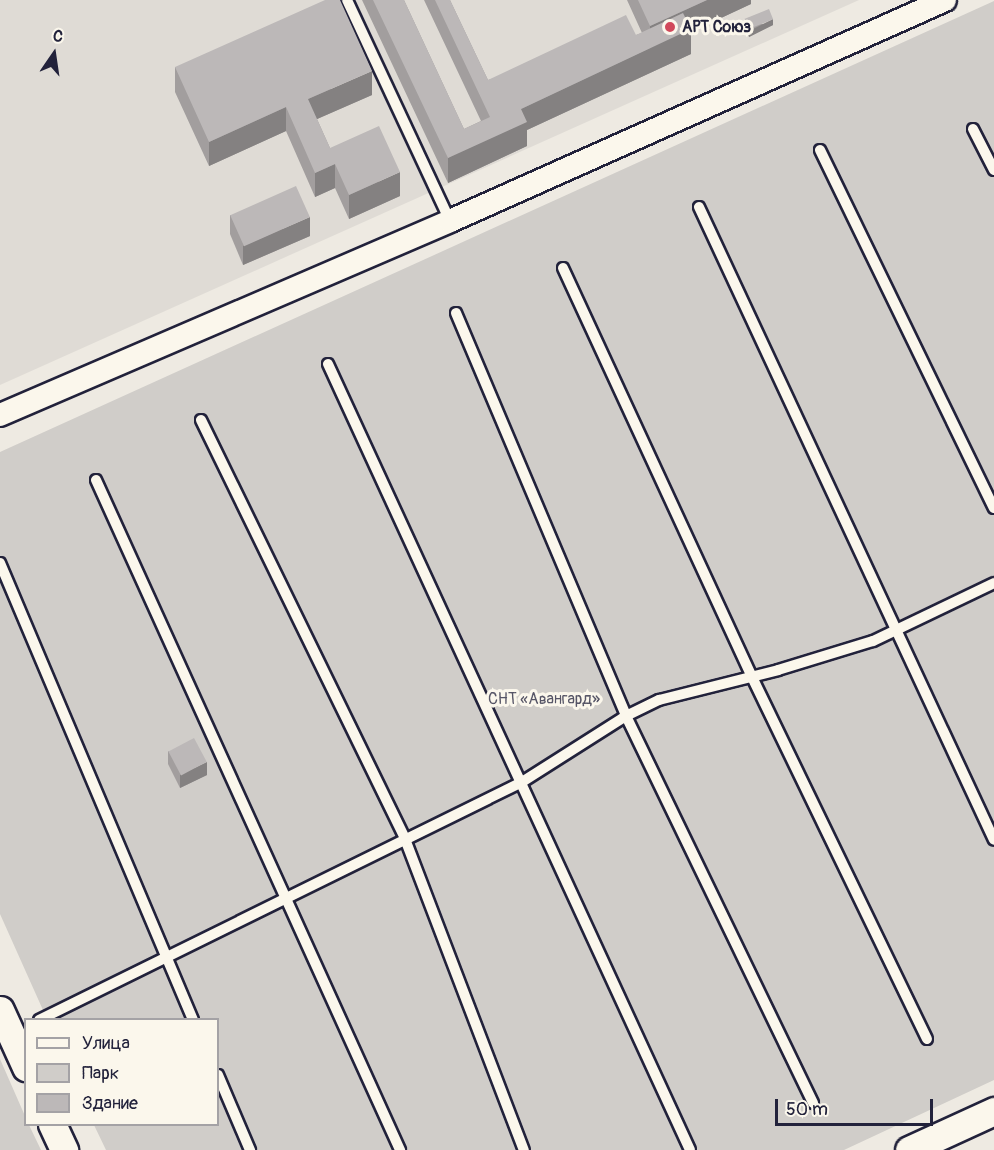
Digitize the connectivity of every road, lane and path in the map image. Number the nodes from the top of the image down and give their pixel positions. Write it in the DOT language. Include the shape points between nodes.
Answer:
graph roads {
  1 [pos="347,0"];
  2 [pos="945,0"];
  3 [pos="973,129"];
  4 [pos="820,150"];
  5 [pos="994,170"];
  6 [pos="699,207"];
  7 [pos="450,221"];
  8 [pos="563,268"];
  9 [pos="456,313"];
  10 [pos="328,364"];
  11 [pos="0,415"];
  12 [pos="201,420"];
  13 [pos="96,480"];
  14 [pos="994,508"];
  15 [pos="0,563"];
  16 [pos="994,583"];
  17 [pos="896,630"];
  18 [pos="752,676"];
  19 [pos="626,716"];
  20 [pos="522,782"];
  21 [pos="405,839"];
  22 [pos="994,840"];
  23 [pos="288,899"];
  24 [pos="167,960"];
  25 [pos="43,1018"];
  26 [pos="192,1018"];
  27 [pos="6,1023"];
  28 [pos="927,1039"];
  29 [pos="24,1063"];
  30 [pos="219,1077"];
  31 [pos="813,1103"];
  32 [pos="994,1111"];
  33 [pos="52,1126"];
  34 [pos="64,1150"];
  35 [pos="250,1150"];
  36 [pos="400,1150"];
  37 [pos="524,1150"];
  38 [pos="690,1150"];
  39 [pos="909,1150"];
  1 -- 7 [label="lane"];
  2 -- 7 [label="street"];
  3 -- 5 [label="lane"];
  4 -- 14 [label="lane"];
  6 -- 17 [label="lane"];
  7 -- 11 [label="street"];
  8 -- 18 [label="lane"];
  9 -- 19 [label="lane"];
  10 -- 20 [label="lane"];
  12 -- 21 [label="lane"];
  13 -- 23 [label="lane"];
  15 -- 24 [label="lane"];
  16 -- 17 [label="lane"];
  17 -- 18 [label="lane" via="873,641"];
  17 -- 22 [label="lane"];
  18 -- 19 [label="lane" via="659,700"];
  18 -- 28 [label="lane"];
  19 -- 20 [label="lane"];
  19 -- 31 [label="lane"];
  20 -- 21 [label="lane"];
  20 -- 38 [label="lane"];
  21 -- 23 [label="lane"];
  21 -- 37 [label="lane"];
  23 -- 24 [label="lane"];
  23 -- 36 [label="lane"];
  24 -- 25 [label="lane"];
  24 -- 26 [label="lane"];
  27 -- 29 [label="street"];
  30 -- 35 [label="lane"];
  32 -- 39 [label="street"];
  33 -- 34 [label="street"];
}
